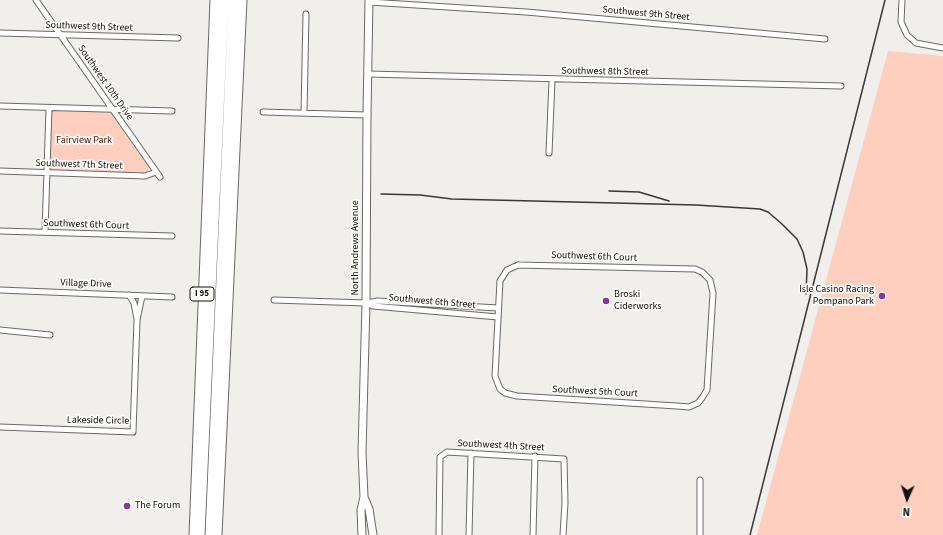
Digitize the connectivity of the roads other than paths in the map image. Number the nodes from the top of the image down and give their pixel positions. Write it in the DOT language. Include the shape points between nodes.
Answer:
graph roads {
  1 [pos="36,0"];
  2 [pos="215,0"];
  3 [pos="224,0"];
  4 [pos="233,0"];
  5 [pos="242,0"];
  6 [pos="902,0"];
  7 [pos="370,1"];
  8 [pos="306,14"];
  9 [pos="0,33"];
  10 [pos="61,35"];
  11 [pos="178,38"];
  12 [pos="825,39"];
  13 [pos="943,48"];
  14 [pos="368,74"];
  15 [pos="212,77"];
  16 [pos="552,80"];
  17 [pos="841,86"];
  18 [pos="0,106"];
  19 [pos="49,108"];
  20 [pos="112,109"];
  21 [pos="172,111"];
  22 [pos="263,112"];
  23 [pos="304,113"];
  24 [pos="367,115"];
  25 [pos="218,134"];
  26 [pos="549,153"];
  27 [pos="0,171"];
  28 [pos="47,173"];
  29 [pos="158,175"];
  30 [pos="232,226"];
  31 [pos="0,231"];
  32 [pos="45,232"];
  33 [pos="172,236"];
  34 [pos="0,290"];
  35 [pos="220,291"];
  36 [pos="129,295"];
  37 [pos="142,296"];
  38 [pos="172,297"];
  39 [pos="274,300"];
  40 [pos="366,303"];
  41 [pos="498,308"];
  42 [pos="498,317"];
  43 [pos="137,320"];
  44 [pos="0,330"];
  45 [pos="50,335"];
  46 [pos="702,398"];
  47 [pos="0,427"];
  48 [pos="471,453"];
  49 [pos="535,456"];
  50 [pos="700,480"];
  51 [pos="364,497"];
  52 [pos="194,535"];
  53 [pos="200,535"];
  54 [pos="210,535"];
  55 [pos="216,535"];
  56 [pos="362,535"];
  57 [pos="373,535"];
  58 [pos="439,535"];
  59 [pos="469,535"];
  60 [pos="534,535"];
  61 [pos="563,535"];
  62 [pos="700,535"];
  1 -- 10 [label="street, Southwest 10th Drive"];
  2 -- 15 [label="highway, I 95"];
  3 -- 25 [label="highway"];
  4 -- 35 [label="highway"];
  5 -- 30 [label="highway, I 95"];
  6 -- 13 [label="street" via="901,22 907,35 916,43"];
  7 -- 12 [label="street, Southwest 9th Street" via="526,12"];
  7 -- 14 [label="main road, North Andrews Avenue"];
  8 -- 23 [label="street"];
  9 -- 10 [label="street, Southwest 9th Street"];
  10 -- 11 [label="street, Southwest 9th Street"];
  10 -- 20 [label="street, Southwest 10th Drive"];
  14 -- 16 [label="street, Southwest 8th Street"];
  14 -- 24 [label="main road, North Andrews Avenue"];
  15 -- 25 [label="highway"];
  15 -- 52 [label="highway, I 95"];
  16 -- 17 [label="street, Southwest 8th Street"];
  16 -- 26 [label="street"];
  18 -- 19 [label="street"];
  19 -- 20 [label="street"];
  19 -- 28 [label="street"];
  20 -- 21 [label="street"];
  20 -- 29 [label="street, Southwest 10th Drive"];
  22 -- 23 [label="street"];
  23 -- 24 [label="street"];
  24 -- 40 [label="main road, North Andrews Avenue"];
  25 -- 53 [label="highway"];
  27 -- 28 [label="street, Southwest 7th Street"];
  28 -- 29 [label="street, Southwest 7th Street"];
  28 -- 32 [label="street"];
  30 -- 35 [label="highway"];
  30 -- 55 [label="highway, I 95"];
  31 -- 32 [label="street, Southwest 6th Court"];
  32 -- 33 [label="street, Southwest 6th Court"];
  34 -- 36 [label="street, Village Drive"];
  35 -- 54 [label="highway"];
  36 -- 37 [label="street, Village Drive"];
  36 -- 43 [label="street, Lakeside Circle" via="134,303"];
  37 -- 38 [label="street, Village Drive"];
  37 -- 43 [label="street, Lakeside Circle"];
  39 -- 40 [label="street, Southwest 6th Street"];
  40 -- 41 [label="street, Southwest 6th Street" via="378,301"];
  40 -- 42 [label="street, Southwest 6th Street" via="373,306"];
  40 -- 51 [label="main road, North Andrews Avenue" via="362,452"];
  41 -- 42 [label="street"];
  41 -- 46 [label="street, Southwest 6th Court" via="500,281 507,270 518,265 695,269 702,272 710,280 713,292 707,390"];
  42 -- 46 [label="street, Southwest 5th Court" via="494,376 500,389 510,395 689,407"];
  43 -- 47 [label="street, Lakeside Circle" via="133,432"];
  44 -- 45 [label="street"];
  48 -- 49 [label="street, Southwest 4th Street"];
  48 -- 58 [label="street, Southwest 4th Street" via="447,452 440,457"];
  48 -- 59 [label="street"];
  49 -- 60 [label="street"];
  49 -- 61 [label="street, Southwest 4th Street" via="564,459"];
  50 -- 62 [label="street"];
  51 -- 56 [label="main road, North Andrews Avenue" via="361,510"];
  51 -- 57 [label="main road, North Andrews Avenue" via="369,509"];
}
